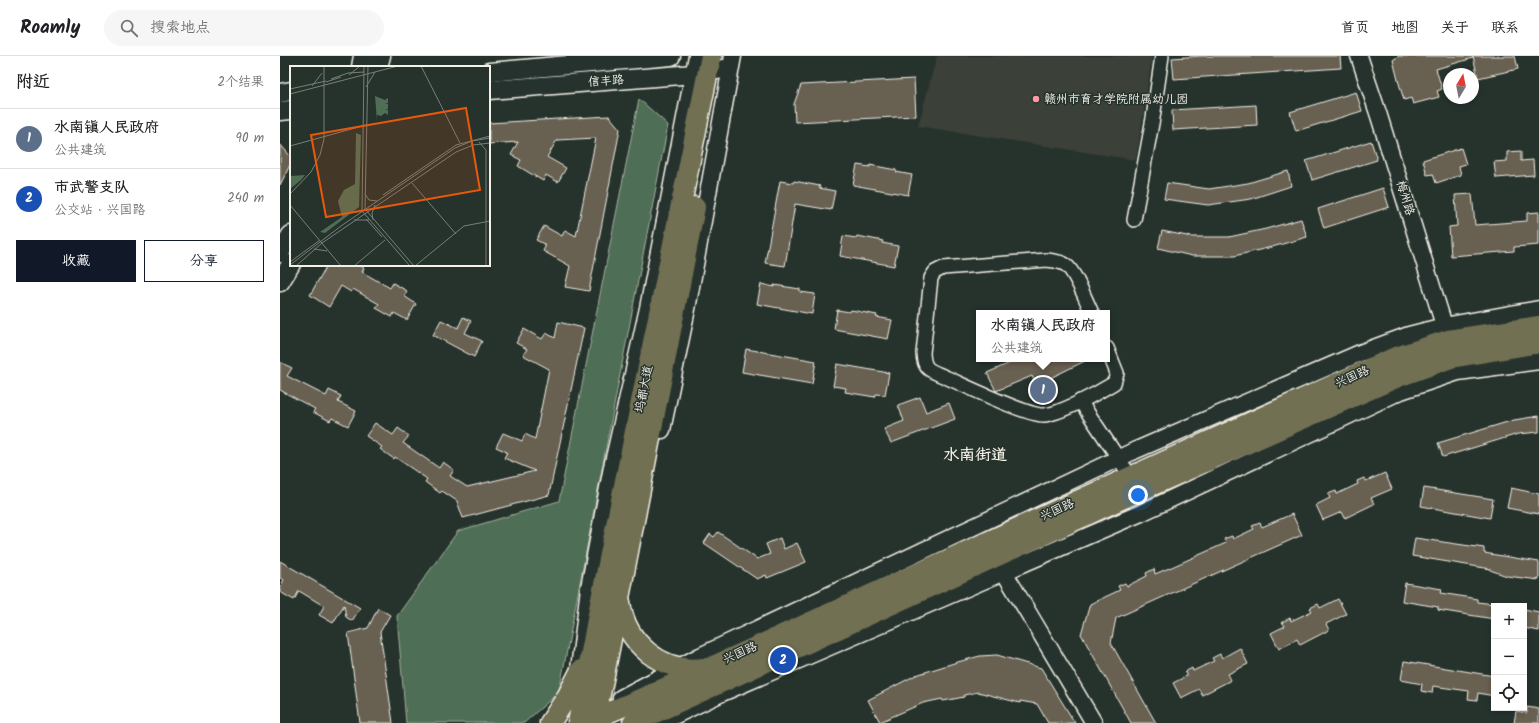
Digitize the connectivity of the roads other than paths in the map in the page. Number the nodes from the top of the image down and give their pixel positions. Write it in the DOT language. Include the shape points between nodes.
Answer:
graph roads {
  1 [pos="363,56"];
  2 [pos="381,56"];
  3 [pos="672,56"];
  4 [pos="1162,56"];
  5 [pos="1359,56"];
  6 [pos="713,63"];
  7 [pos="361,66"];
  8 [pos="378,66"];
  9 [pos="490,72"];
  10 [pos="490,90"];
  11 [pos="290,91"];
  12 [pos="280,92"];
  13 [pos="1134,220"];
  14 [pos="290,237"];
  15 [pos="280,253"];
  16 [pos="290,266"];
  17 [pos="280,282"];
  18 [pos="1539,309"];
  19 [pos="1091,310"];
  20 [pos="1539,326"];
  21 [pos="1446,333"];
  22 [pos="1539,343"];
  23 [pos="1110,356"];
  24 [pos="1539,361"];
  25 [pos="1080,401"];
  26 [pos="1119,459"];
  27 [pos="1131,477"];
  28 [pos="1004,572"];
  29 [pos="619,592"];
  30 [pos="599,609"];
  31 [pos="623,617"];
  32 [pos="712,666"];
  33 [pos="680,667"];
  34 [pos="578,676"];
  35 [pos="686,699"];
  36 [pos="588,719"];
  37 [pos="662,722"];
  38 [pos="550,723"];
  39 [pos="633,723"];
  40 [pos="1094,723"];
  1 -- 7 [label="main road"];
  2 -- 8 [label="main road"];
  3 -- 9 [label="main road, 信丰路"];
  4 -- 13 [label="street"];
  5 -- 21 [label="street, 梅州路"];
  6 -- 10 [label="main road, 信丰路"];
  6 -- 29 [label="main road, 坞都大道"];
  6 -- 30 [label="main road, 坞都大道"];
  6 -- 31 [label="street" via="687,309"];
  6 -- 34 [label="street" via="648,308 612,467 590,581"];
  11 -- 12 [label="main road"];
  14 -- 15 [label="main road"];
  16 -- 17 [label="main road"];
  18 -- 21 [label="street"];
  19 -- 25 [label="street" via="1067,266 1059,262 1047,260 943,268 935,272 931,278 923,353 924,363 930,370 1028,412 1044,416"];
  20 -- 21 [label="main road, 兴国路"];
  21 -- 26 [label="street" via="1409,335 1360,353"];
  21 -- 27 [label="main road, 兴国路"];
  22 -- 35 [label="main road, 兴国路" via="1451,358 1398,377 1128,496"];
  23 -- 25 [label="street" via="1117,373 1114,383"];
  24 -- 28 [label="street" via="1458,372 1401,391 1141,513"];
  25 -- 26 [label="street"];
  26 -- 27 [label="street"];
  26 -- 33 [label="street"];
  27 -- 32 [label="main road, 兴国路"];
  28 -- 37 [label="street" via="722,693"];
  28 -- 40 [label="street"];
  29 -- 31 [label="main road"];
  29 -- 36 [label="main road, 坞都大道"];
  30 -- 34 [label="main road" via="590,646"];
  30 -- 36 [label="main road, 坞都大道"];
  31 -- 33 [label="main road" via="630,634 644,650 662,662"];
  31 -- 36 [label="street"];
  32 -- 33 [label="main road"];
  32 -- 36 [label="main road, 兴国路"];
  33 -- 36 [label="street"];
  34 -- 36 [label="street"];
  34 -- 38 [label="main road"];
  35 -- 37 [label="main road"];
  35 -- 39 [label="main road, 兴国路"];
}
